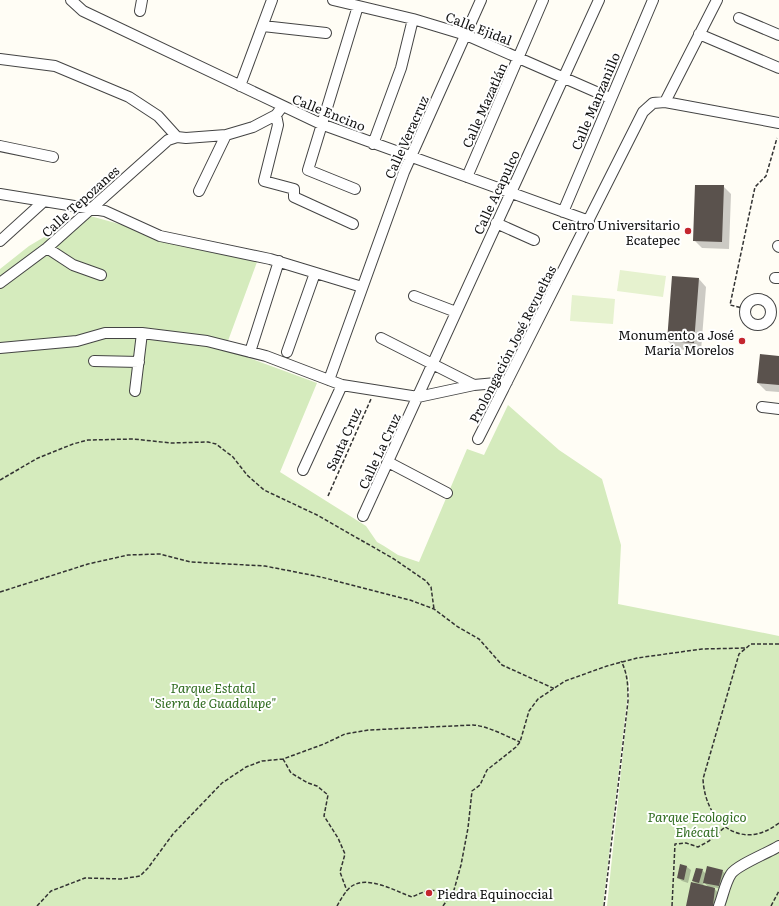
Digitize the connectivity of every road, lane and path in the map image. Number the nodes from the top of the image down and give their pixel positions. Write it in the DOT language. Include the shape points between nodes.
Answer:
graph roads {
  1 [pos="72,0"];
  2 [pos="142,0"];
  3 [pos="272,0"];
  4 [pos="332,0"];
  5 [pos="481,0"];
  6 [pos="543,0"];
  7 [pos="599,0"];
  8 [pos="652,0"];
  9 [pos="717,0"];
  10 [pos="358,6"];
  11 [pos="140,10"];
  12 [pos="739,18"];
  13 [pos="413,19"];
  14 [pos="263,26"];
  15 [pos="326,32"];
  16 [pos="699,34"];
  17 [pos="466,35"];
  18 [pos="779,35"];
  19 [pos="519,58"];
  20 [pos="0,59"];
  21 [pos="779,68"];
  22 [pos="564,78"];
  23 [pos="240,86"];
  24 [pos="610,98"];
  25 [pos="665,102"];
  26 [pos="282,107"];
  27 [pos="276,115"];
  28 [pos="779,123"];
  29 [pos="321,124"];
  30 [pos="226,135"];
  31 [pos="177,137"];
  32 [pos="777,138"];
  33 [pos="373,144"];
  34 [pos="0,146"];
  35 [pos="411,156"];
  36 [pos="53,157"];
  37 [pos="467,177"];
  38 [pos="355,189"];
  39 [pos="199,191"];
  40 [pos="509,192"];
  41 [pos="0,194"];
  42 [pos="43,202"];
  43 [pos="89,210"];
  44 [pos="562,212"];
  45 [pos="589,221"];
  46 [pos="496,223"];
  47 [pos="353,224"];
  48 [pos="0,228"];
  49 [pos="12,230"];
  50 [pos="534,240"];
  51 [pos="0,241"];
  52 [pos="47,248"];
  53 [pos="279,262"];
  54 [pos="315,273"];
  55 [pos="101,275"];
  56 [pos="0,283"];
  57 [pos="362,287"];
  58 [pos="414,296"];
  59 [pos="746,309"];
  60 [pos="456,312"];
  61 [pos="775,317"];
  62 [pos="142,333"];
  63 [pos="381,338"];
  64 [pos="0,348"];
  65 [pos="250,352"];
  66 [pos="287,352"];
  67 [pos="94,361"];
  68 [pos="139,362"];
  69 [pos="432,365"];
  70 [pos="329,380"];
  71 [pos="508,382"];
  72 [pos="342,385"];
  73 [pos="474,385"];
  74 [pos="375,390"];
  75 [pos="135,391"];
  76 [pos="418,397"];
  77 [pos="762,407"];
  78 [pos="779,409"];
  79 [pos="478,439"];
  80 [pos="388,462"];
  81 [pos="303,470"];
  82 [pos="0,480"];
  83 [pos="447,493"];
  84 [pos="328,496"];
  85 [pos="363,516"];
  86 [pos="0,592"];
  87 [pos="434,609"];
  88 [pos="779,644"];
  89 [pos="745,648"];
  90 [pos="621,661"];
  91 [pos="556,689"];
  92 [pos="520,742"];
  93 [pos="283,759"];
  94 [pos="779,823"];
  95 [pos="725,826"];
  96 [pos="779,846"];
  97 [pos="347,891"];
  98 [pos="779,891"];
  99 [pos="448,899"];
  100 [pos="38,906"];
  101 [pos="337,906"];
  102 [pos="443,906"];
  103 [pos="604,906"];
  104 [pos="672,906"];
  105 [pos="719,906"];
  106 [pos="771,906"];
  1 -- 23 [label="street, Calle Encino" via="83,11"];
  2 -- 11 [label="street"];
  3 -- 14 [label="street"];
  4 -- 10 [label="street, Calle Ejidal"];
  5 -- 17 [label="street, Calle Veracruz"];
  6 -- 19 [label="street, Calle Mazatlán"];
  7 -- 22 [label="street, Calle Acapulco"];
  8 -- 24 [label="street, Calle Manzanillo"];
  9 -- 16 [label="street"];
  10 -- 13 [label="street, Calle Ejidal"];
  10 -- 29 [label="street"];
  12 -- 18 [label="street"];
  13 -- 17 [label="street, Calle Ejidal"];
  13 -- 33 [label="street" via="401,68"];
  14 -- 15 [label="street"];
  14 -- 23 [label="street"];
  16 -- 21 [label="street"];
  16 -- 25 [label="street"];
  17 -- 19 [label="street, Calle Ejidal"];
  17 -- 35 [label="street, Calle Veracruz"];
  19 -- 22 [label="street, Calle Ejidal"];
  19 -- 37 [label="street, Calle Mazatlán"];
  20 -- 31 [label="street" via="55,66 129,97 158,116"];
  22 -- 24 [label="street, Calle Ejidal"];
  22 -- 40 [label="street, Calle Acapulco"];
  23 -- 26 [label="street, Calle Encino"];
  24 -- 44 [label="street, Calle Manzanillo"];
  25 -- 28 [label="street"];
  25 -- 45 [label="street, Prolongación José Revueltas" via="653,103 643,112"];
  26 -- 27 [label="street"];
  26 -- 29 [label="street, Calle Encino"];
  27 -- 30 [label="street" via="253,127"];
  27 -- 47 [label="street" via="278,125 264,181 294,189 294,197"];
  29 -- 33 [label="street, Calle Encino"];
  29 -- 38 [label="street" via="308,170"];
  30 -- 31 [label="street"];
  30 -- 39 [label="street"];
  31 -- 43 [label="street, Calle Tepozanes" via="168,140"];
  32 -- 59 [label="path" via="766,176 755,187 730,305"];
  33 -- 35 [label="street, Calle Encino"];
  34 -- 36 [label="street"];
  35 -- 37 [label="street, Calle Encino"];
  35 -- 57 [label="street, Calle Veracruz"];
  37 -- 40 [label="street, Calle Encino"];
  40 -- 44 [label="street, Calle Encino"];
  40 -- 46 [label="street, Calle Acapulco"];
  41 -- 42 [label="street"];
  42 -- 43 [label="street"];
  42 -- 49 [label="street"];
  43 -- 52 [label="street, Calle Tepozanes"];
  43 -- 53 [label="street" via="105,211 160,236"];
  44 -- 45 [label="street, Calle Encino"];
  45 -- 71 [label="street, Prolongación José Revueltas"];
  46 -- 50 [label="street"];
  46 -- 60 [label="street, Calle Acapulco"];
  48 -- 49 [label="street"];
  49 -- 51 [label="street"];
  52 -- 55 [label="street" via="73,265"];
  52 -- 56 [label="street, Calle Tepozanes"];
  53 -- 54 [label="street"];
  53 -- 65 [label="street"];
  54 -- 57 [label="street"];
  54 -- 66 [label="street"];
  57 -- 70 [label="street, Calle Veracruz"];
  58 -- 60 [label="street"];
  59 -- 61 [label="street" via="749,321 757,325"];
  59 -- 61 [label="street" via="750,303 760,299 768,303"];
  60 -- 69 [label="street, Calle Acapulco"];
  62 -- 64 [label="street" via="105,333 77,341"];
  62 -- 65 [label="street" via="207,341"];
  62 -- 68 [label="street"];
  63 -- 69 [label="street"];
  65 -- 70 [label="street"];
  67 -- 68 [label="street"];
  68 -- 75 [label="street"];
  69 -- 73 [label="street"];
  69 -- 76 [label="street, Calle Acapulco"];
  70 -- 72 [label="street"];
  71 -- 73 [label="street"];
  71 -- 79 [label="street, Prolongación José Revueltas"];
  72 -- 74 [label="street"];
  72 -- 81 [label="street"];
  73 -- 76 [label="street"];
  74 -- 76 [label="street"];
  74 -- 84 [label="path, Santa Cruz"];
  76 -- 80 [label="street, Calle La Cruz"];
  77 -- 78 [label="street"];
  80 -- 83 [label="street"];
  80 -- 85 [label="street, Calle La Cruz"];
  82 -- 87 [label="path" via="32,461 66,446 88,440 133,439 216,444 233,457 247,475 264,490 317,515 394,559 426,581 431,587"];
  86 -- 87 [label="path" via="88,564 128,555 160,554 191,562 265,566 321,577 410,600"];
  87 -- 91 [label="path" via="458,627 479,638 502,665"];
  88 -- 89 [label="path" via="751,644"];
  89 -- 90 [label="path" via="702,649"];
  89 -- 95 [label="path" via="739,654 703,779 704,794 712,814"];
  90 -- 91 [label="path" via="565,681"];
  90 -- 103 [label="path" via="628,685 628,701"];
  91 -- 92 [label="path" via="538,700 529,711"];
  92 -- 93 [label="path" via="483,726 474,725 369,730 345,734"];
  92 -- 99 [label="path" via="487,770 480,785 472,791 461,865 454,890"];
  93 -- 97 [label="path" via="291,773 317,786 328,795 324,816 345,854 340,872"];
  93 -- 100 [label="path" via="262,761 246,767 222,783 173,834 140,876 121,879 86,878 51,891"];
  94 -- 95 [label="path" via="769,830 752,835 740,834"];
  95 -- 104 [label="path" via="709,841 698,847 686,843 675,844"];
  96 -- 105 [label="street" via="731,873"];
  97 -- 99 [label="path" via="360,883 376,883 412,897 428,890 444,893"];
  97 -- 101 [label="path"];
  98 -- 106 [label="path"];
  99 -- 102 [label="path"];
}
